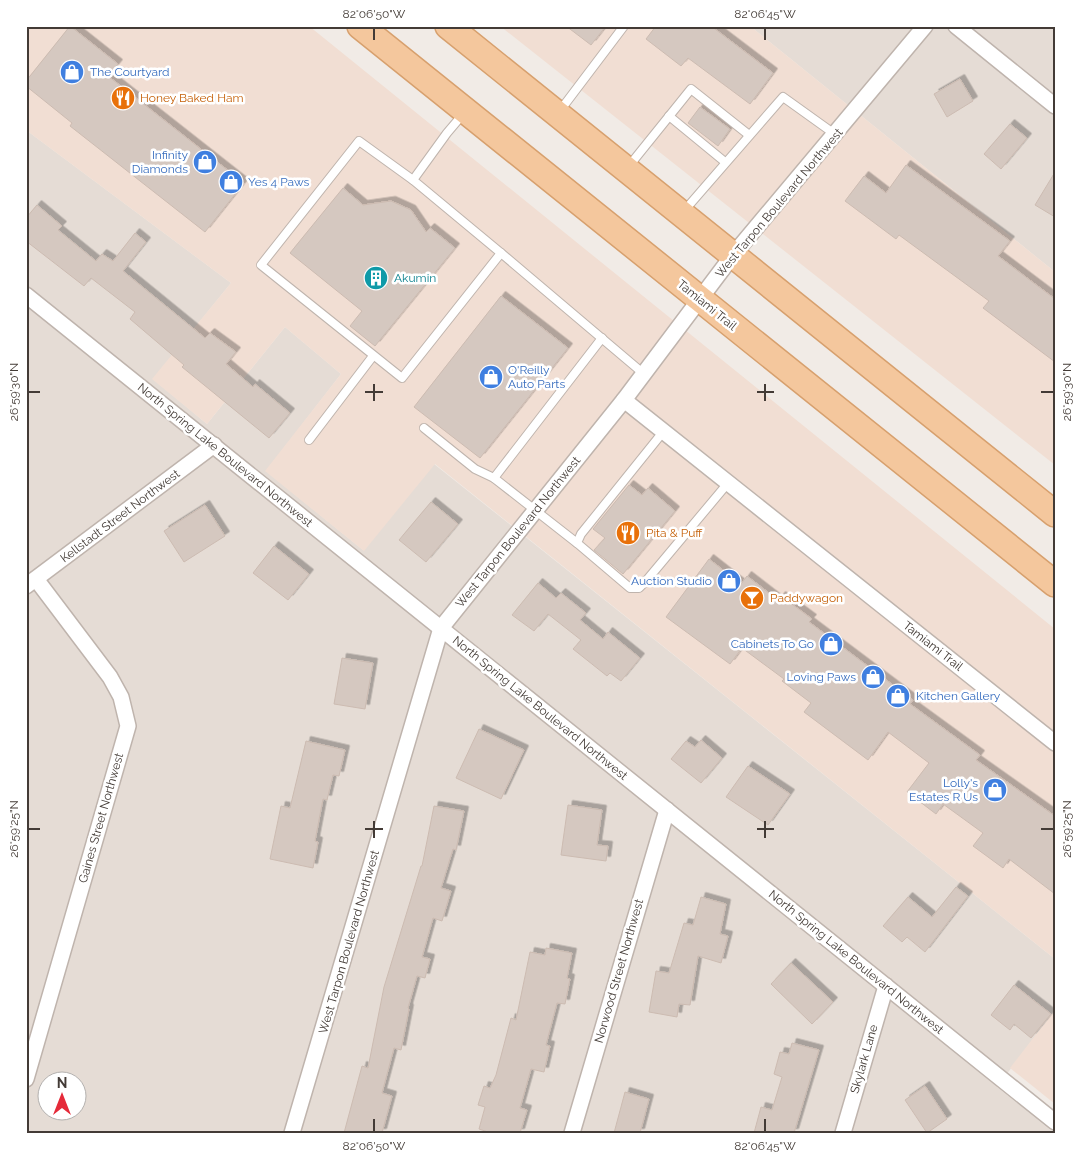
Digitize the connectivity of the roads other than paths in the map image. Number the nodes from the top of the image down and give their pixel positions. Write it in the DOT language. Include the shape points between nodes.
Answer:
graph roads {
  1 [pos="360,26"];
  2 [pos="448,26"];
  3 [pos="624,26"];
  4 [pos="925,26"];
  5 [pos="956,26"];
  6 [pos="1055,106"];
  7 [pos="466,111"];
  8 [pos="558,114"];
  9 [pos="669,116"];
  10 [pos="749,135"];
  11 [pos="836,135"];
  12 [pos="725,162"];
  13 [pos="626,169"];
  14 [pos="413,180"];
  15 [pos="682,214"];
  16 [pos="501,253"];
  17 [pos="733,256"];
  18 [pos="26,295"];
  19 [pos="701,300"];
  20 [pos="602,338"];
  21 [pos="373,356"];
  22 [pos="644,374"];
  23 [pos="624,400"];
  24 [pos="424,428"];
  25 [pos="663,432"];
  26 [pos="309,440"];
  27 [pos="214,446"];
  28 [pos="494,478"];
  29 [pos="728,483"];
  30 [pos="535,511"];
  31 [pos="1055,514"];
  32 [pos="576,543"];
  33 [pos="31,582"];
  34 [pos="1055,584"];
  35 [pos="441,628"];
  36 [pos="1055,743"];
  37 [pos="667,810"];
  38 [pos="886,986"];
  39 [pos="26,1079"];
  40 [pos="1055,1122"];
  41 [pos="292,1133"];
  42 [pos="572,1133"];
  43 [pos="843,1133"];
  1 -- 7 [label="main road, Tamiami Trail"];
  2 -- 8 [label="main road"];
  3 -- 8 [label="lane"];
  4 -- 11 [label="street, West Tarpon Boulevard Northwest"];
  5 -- 6 [label="street"];
  7 -- 14 [label="lane"];
  7 -- 19 [label="main road, Tamiami Trail"];
  8 -- 13 [label="main road"];
  9 -- 10 [label="lane" via="692,89"];
  9 -- 12 [label="lane"];
  9 -- 13 [label="lane"];
  10 -- 11 [label="lane" via="782,97"];
  10 -- 12 [label="lane"];
  11 -- 17 [label="street, West Tarpon Boulevard Northwest"];
  12 -- 15 [label="lane"];
  13 -- 15 [label="main road"];
  14 -- 16 [label="lane"];
  14 -- 21 [label="lane" via="359,141 261,265"];
  15 -- 17 [label="main road"];
  16 -- 20 [label="lane"];
  16 -- 21 [label="lane" via="402,378"];
  17 -- 19 [label="street, West Tarpon Boulevard Northwest"];
  17 -- 31 [label="main road"];
  18 -- 27 [label="street, North Spring Lake Boulevard Northwest"];
  19 -- 22 [label="street, West Tarpon Boulevard Northwest"];
  19 -- 34 [label="main road, Tamiami Trail"];
  20 -- 22 [label="lane"];
  20 -- 28 [label="lane"];
  21 -- 26 [label="lane"];
  22 -- 23 [label="street, West Tarpon Boulevard Northwest"];
  23 -- 25 [label="street, Tamiami Trail"];
  23 -- 30 [label="street, West Tarpon Boulevard Northwest"];
  24 -- 28 [label="lane" via="475,469"];
  25 -- 29 [label="street, Tamiami Trail"];
  25 -- 32 [label="lane"];
  27 -- 33 [label="street, Kellstadt Street Northwest"];
  27 -- 35 [label="street, North Spring Lake Boulevard Northwest"];
  28 -- 30 [label="lane"];
  29 -- 32 [label="lane" via="638,588 630,588"];
  29 -- 36 [label="street, Tamiami Trail"];
  30 -- 32 [label="lane"];
  30 -- 35 [label="street, West Tarpon Boulevard Northwest"];
  33 -- 39 [label="street, Gaines Street Northwest" via="110,677 121,697 128,726"];
  35 -- 37 [label="street, North Spring Lake Boulevard Northwest"];
  35 -- 41 [label="street, West Tarpon Boulevard Northwest"];
  37 -- 38 [label="street, North Spring Lake Boulevard Northwest"];
  37 -- 42 [label="street, Norwood Street Northwest"];
  38 -- 40 [label="street, North Spring Lake Boulevard Northwest"];
  38 -- 43 [label="street, Skylark Lane"];
}
